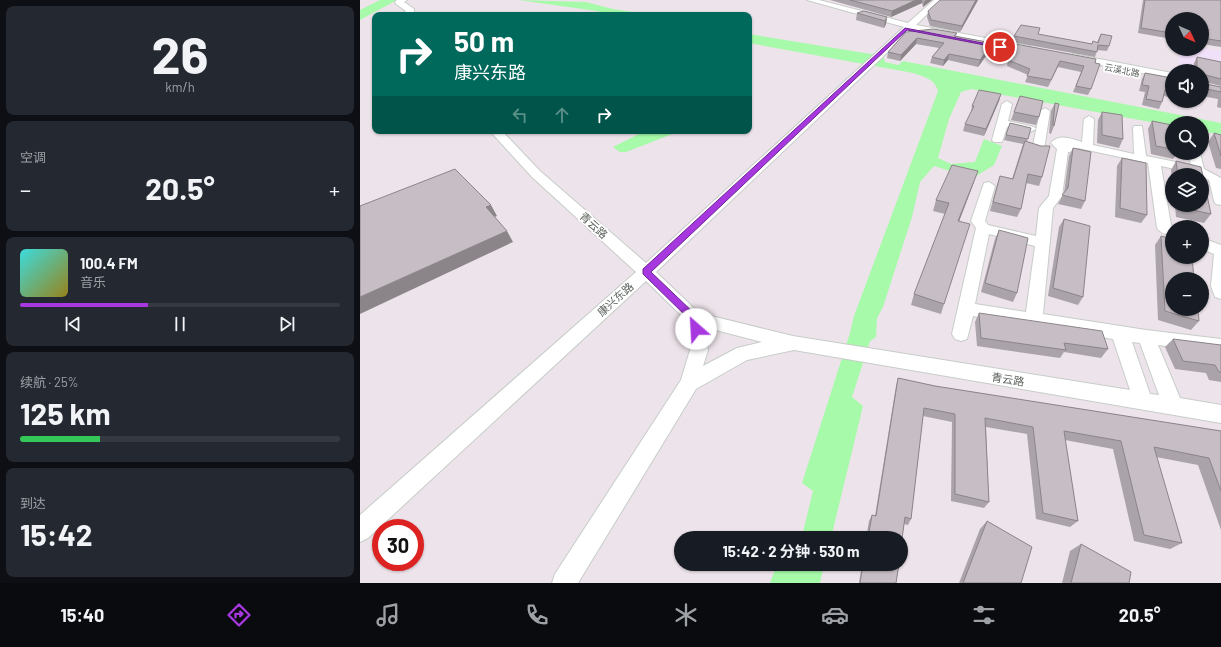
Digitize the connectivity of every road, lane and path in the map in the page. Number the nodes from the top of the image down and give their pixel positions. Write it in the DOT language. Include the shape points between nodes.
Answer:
graph roads {
  1 [pos="403,0"];
  2 [pos="811,0"];
  3 [pos="938,0"];
  4 [pos="408,12"];
  5 [pos="908,28"];
  6 [pos="1040,53"];
  7 [pos="1165,75"];
  8 [pos="1165,79"];
  9 [pos="1007,104"];
  10 [pos="1045,111"];
  11 [pos="1089,119"];
  12 [pos="1003,123"];
  13 [pos="1138,128"];
  14 [pos="1042,133"];
  15 [pos="499,134"];
  16 [pos="998,140"];
  17 [pos="1065,144"];
  18 [pos="1087,146"];
  19 [pos="1038,150"];
  20 [pos="1140,158"];
  21 [pos="1154,162"];
  22 [pos="1192,168"];
  23 [pos="1209,175"];
  24 [pos="989,186"];
  25 [pos="1221,201"];
  26 [pos="983,228"];
  27 [pos="1165,228"];
  28 [pos="1042,242"];
  29 [pos="1209,247"];
  30 [pos="1221,253"];
  31 [pos="646,272"];
  32 [pos="1221,293"];
  33 [pos="966,309"];
  34 [pos="694,318"];
  35 [pos="1034,319"];
  36 [pos="1120,333"];
  37 [pos="961,334"];
  38 [pos="1146,337"];
  39 [pos="794,343"];
  40 [pos="1221,346"];
  41 [pos="689,383"];
  42 [pos="1143,401"];
  43 [pos="1173,406"];
  44 [pos="1221,414"];
  45 [pos="360,530"];
  46 [pos="564,583"];
  1 -- 4 [label="street" via="399,2 411,10"];
  2 -- 5 [label="street"];
  3 -- 5 [label="street, 康兴东路"];
  5 -- 6 [label="street"];
  5 -- 31 [label="street, 康兴东路"];
  7 -- 8 [label="street, 云溪北路" via="1063,57"];
  9 -- 12 [label="street"];
  10 -- 14 [label="street"];
  11 -- 18 [label="street"];
  12 -- 14 [label="street"];
  12 -- 16 [label="street"];
  13 -- 20 [label="street"];
  14 -- 17 [label="street"];
  14 -- 19 [label="street"];
  15 -- 31 [label="street, 青云路" via="536,174"];
  17 -- 18 [label="street"];
  17 -- 28 [label="street" via="1055,196 1046,208"];
  18 -- 20 [label="street"];
  20 -- 21 [label="street"];
  21 -- 22 [label="street"];
  21 -- 27 [label="street"];
  23 -- 25 [label="street" via="1215,178"];
  24 -- 26 [label="street" via="978,221"];
  26 -- 28 [label="street"];
  26 -- 33 [label="street"];
  28 -- 35 [label="street"];
  29 -- 30 [label="street"];
  30 -- 32 [label="street"];
  31 -- 34 [label="street, 青云路"];
  31 -- 45 [label="street, 康兴东路"];
  33 -- 35 [label="street"];
  33 -- 37 [label="street"];
  34 -- 39 [label="street, 青云路"];
  34 -- 41 [label="street" via="699,350"];
  35 -- 36 [label="street"];
  36 -- 38 [label="street"];
  36 -- 42 [label="street"];
  38 -- 40 [label="street"];
  38 -- 43 [label="street"];
  39 -- 41 [label="street, 青云路" via="744,353"];
  39 -- 42 [label="street, 青云路"];
  41 -- 46 [label="street"];
  42 -- 43 [label="street, 青云路"];
  43 -- 44 [label="street, 青云路"];
}
